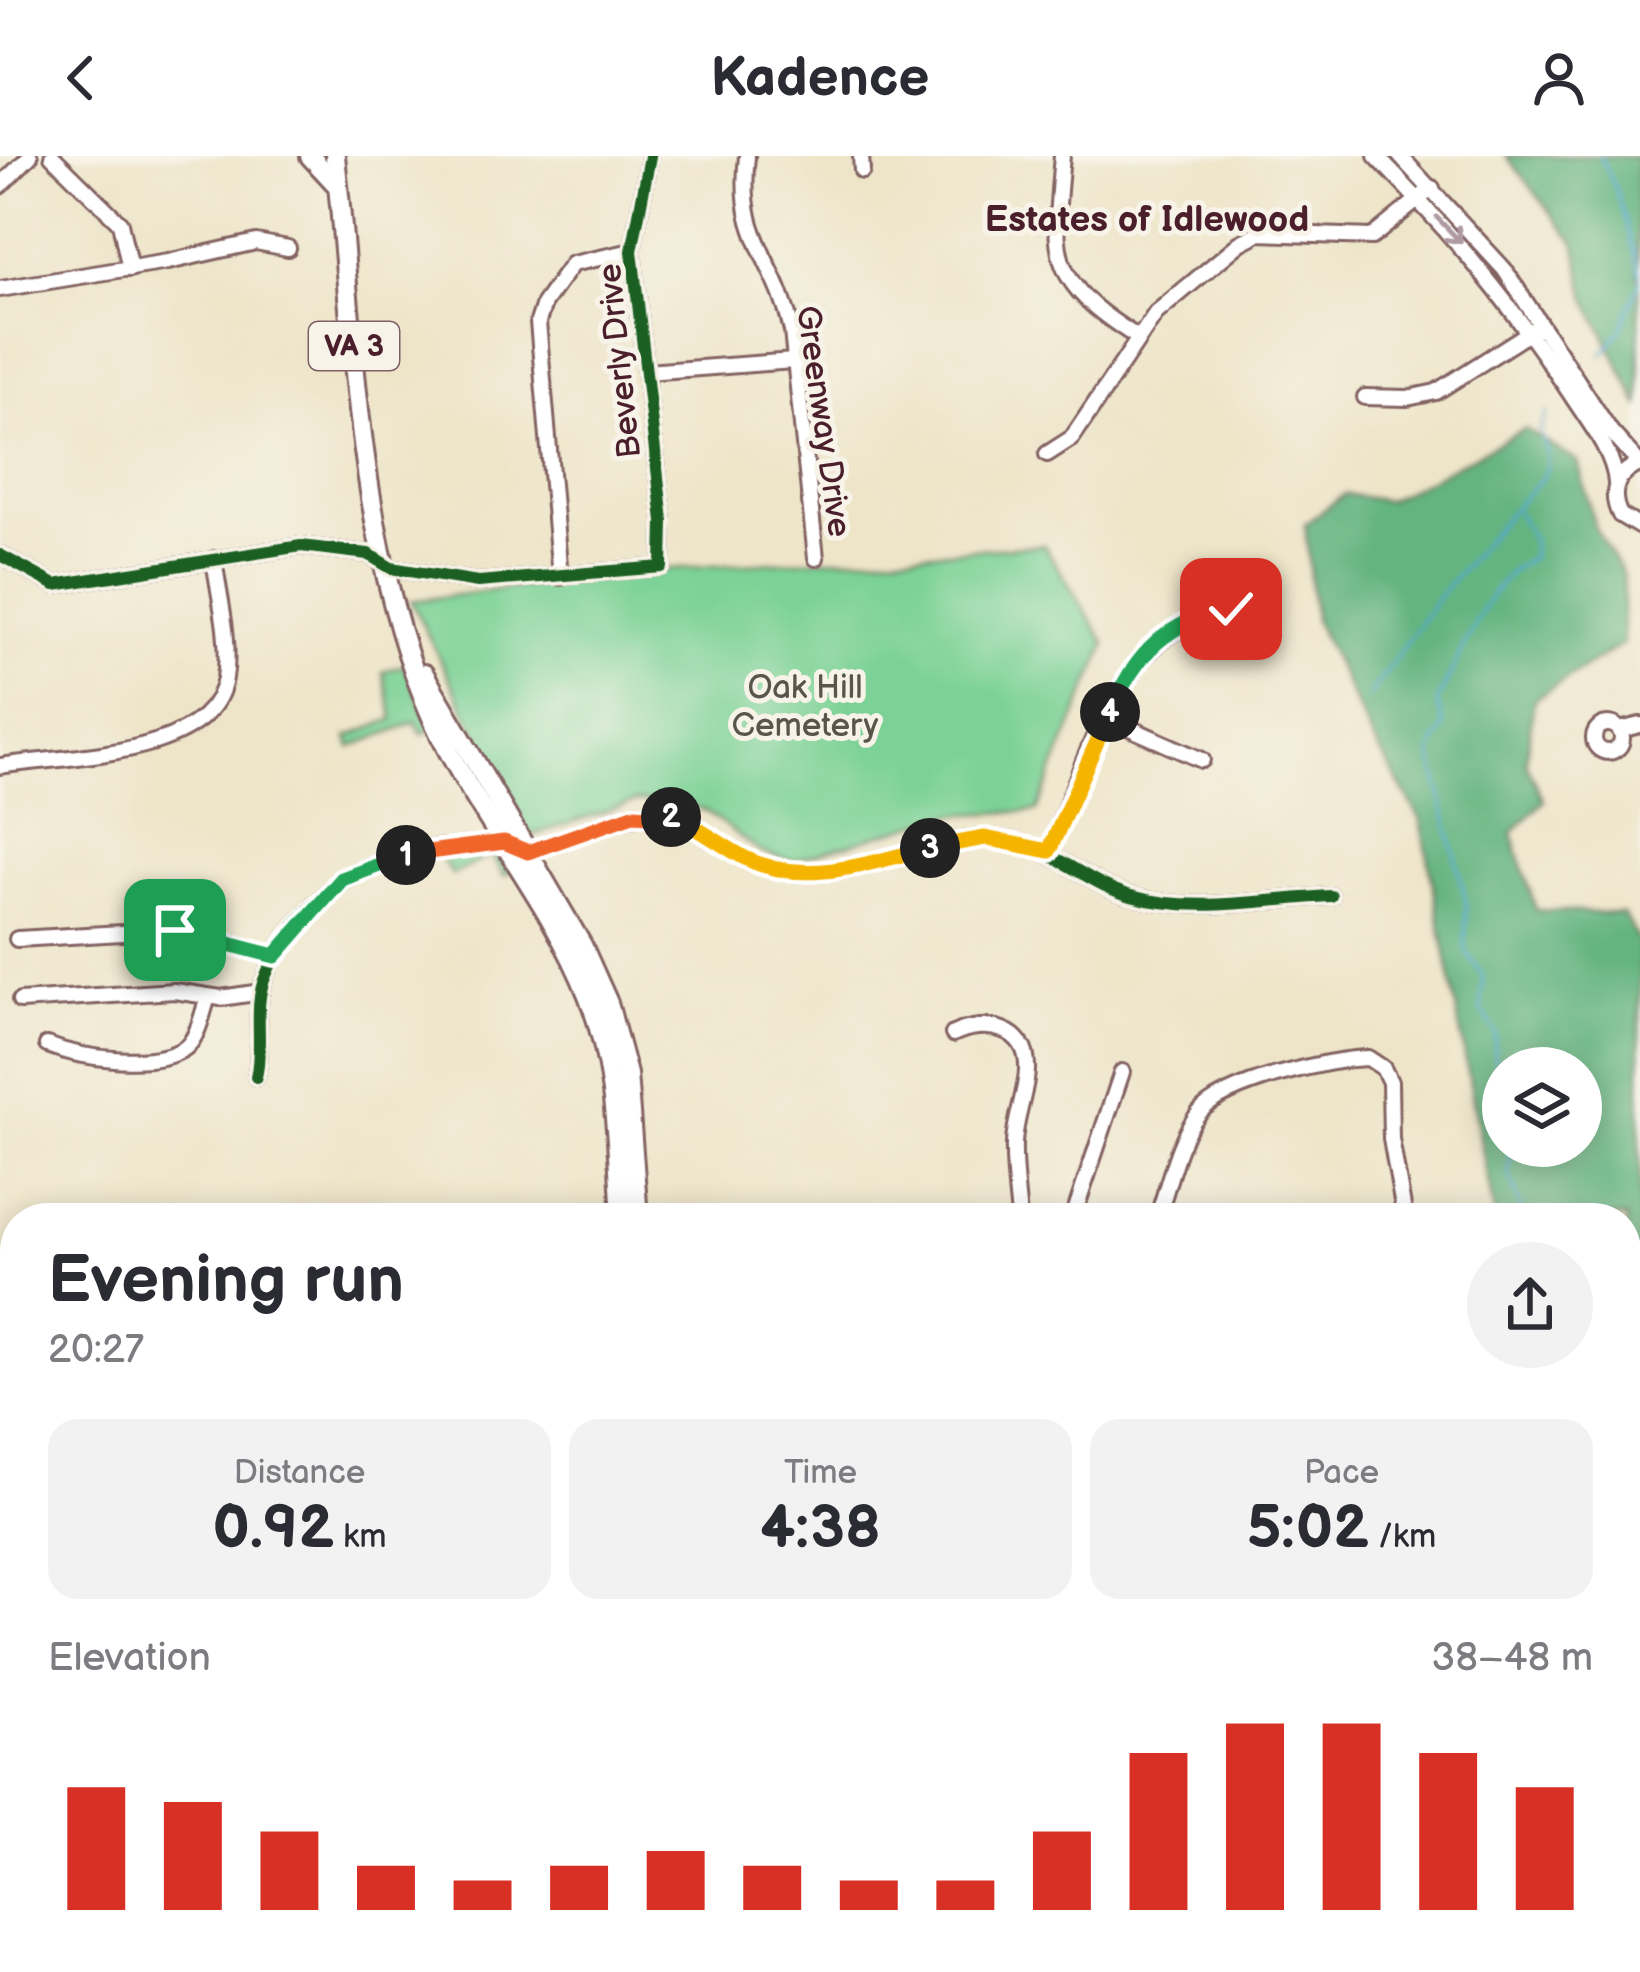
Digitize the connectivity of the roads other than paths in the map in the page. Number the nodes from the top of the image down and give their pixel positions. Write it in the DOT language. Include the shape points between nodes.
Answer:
graph roads {
  1 [pos="52,156"];
  2 [pos="310,156"];
  3 [pos="335,156"];
  4 [pos="650,156"];
  5 [pos="746,156"];
  6 [pos="1062,156"];
  7 [pos="1376,156"];
  8 [pos="1400,156"];
  9 [pos="23,158"];
  10 [pos="0,186"];
  11 [pos="1432,188"];
  12 [pos="339,193"];
  13 [pos="1420,201"];
  14 [pos="288,248"];
  15 [pos="632,251"];
  16 [pos="130,269"];
  17 [pos="0,289"];
  18 [pos="1535,329"];
  19 [pos="1138,337"];
  20 [pos="794,361"];
  21 [pos="646,372"];
  22 [pos="1365,397"];
  23 [pos="1047,454"];
  24 [pos="1640,464"];
  25 [pos="1616,483"];
  26 [pos="1640,527"];
  27 [pos="0,555"];
  28 [pos="816,558"];
  29 [pos="214,559"];
  30 [pos="382,561"];
  31 [pos="560,577"];
  32 [pos="1231,609"];
  33 [pos="412,655"];
  34 [pos="1107,718"];
  35 [pos="1640,724"];
  36 [pos="1620,730"];
  37 [pos="1202,760"];
  38 [pos="0,766"];
  39 [pos="504,842"];
  40 [pos="1049,851"];
  41 [pos="528,852"];
  42 [pos="1331,896"];
  43 [pos="17,939"];
  44 [pos="275,956"];
  45 [pos="261,992"];
  46 [pos="208,997"];
  47 [pos="20,1001"];
  48 [pos="953,1034"];
  49 [pos="47,1045"];
  50 [pos="1122,1072"];
  51 [pos="256,1077"];
  52 [pos="621,1203"];
  53 [pos="637,1203"];
  54 [pos="1018,1203"];
  55 [pos="1078,1203"];
  56 [pos="1163,1203"];
  57 [pos="1402,1203"];
  1 -- 16 [label="street" via="120,224"];
  2 -- 12 [label="highway" via="328,169"];
  3 -- 12 [label="highway, VA 3"];
  4 -- 15 [label="street, Beverly Drive"];
  5 -- 20 [label="street, Greenway Drive" via="744,216 788,313"];
  6 -- 19 [label="street" via="1061,266 1088,306"];
  7 -- 13 [label="street"];
  8 -- 11 [label="street"];
  9 -- 10 [label="street"];
  11 -- 13 [label="street"];
  11 -- 18 [label="street" via="1504,269"];
  12 -- 30 [label="highway, VA 3"];
  13 -- 18 [label="street, one-way"];
  13 -- 19 [label="street" via="1372,237 1259,233 1169,300"];
  14 -- 16 [label="street" via="256,242"];
  15 -- 21 [label="street, Beverly Drive"];
  15 -- 31 [label="street" via="572,264 540,311"];
  16 -- 17 [label="street"];
  18 -- 22 [label="street" via="1424,396"];
  18 -- 24 [label="street"];
  18 -- 25 [label="street"];
  19 -- 23 [label="street" via="1072,438"];
  20 -- 21 [label="street"];
  20 -- 28 [label="street, Greenway Drive"];
  21 -- 31 [label="street, Beverly Drive" via="664,562 657,570"];
  24 -- 25 [label="street"];
  25 -- 26 [label="street" via="1620,514"];
  27 -- 29 [label="street" via="55,585"];
  29 -- 30 [label="street" via="301,546"];
  29 -- 38 [label="street" via="226,673 204,718 162,741"];
  30 -- 31 [label="street" via="459,580"];
  30 -- 33 [label="highway, VA 3"];
  32 -- 34 [label="street" via="1184,622 1154,642"];
  33 -- 39 [label="highway, VA 3" via="428,708"];
  33 -- 41 [label="highway, VA 3"];
  34 -- 37 [label="street"];
  34 -- 40 [label="street"];
  35 -- 36 [label="street"];
  39 -- 41 [label="street"];
  39 -- 44 [label="street" via="385,859 352,873"];
  39 -- 52 [label="highway, VA 3" via="596,1018 610,1071"];
  40 -- 41 [label="street" via="985,838 794,873 741,856 682,821 648,814"];
  40 -- 42 [label="street" via="1106,887 1146,900"];
  41 -- 53 [label="highway, VA 3" via="590,962 618,1033"];
  43 -- 44 [label="street" via="175,930"];
  44 -- 45 [label="street"];
  45 -- 46 [label="street"];
  45 -- 51 [label="street"];
  46 -- 47 [label="street" via="174,991"];
  46 -- 49 [label="street" via="190,1044 180,1050 100,1059"];
  48 -- 54 [label="street" via="998,1026 1027,1060 1014,1143"];
  50 -- 55 [label="street"];
  56 -- 57 [label="street" via="1193,1122 1215,1099 1367,1058 1390,1082"];
}
